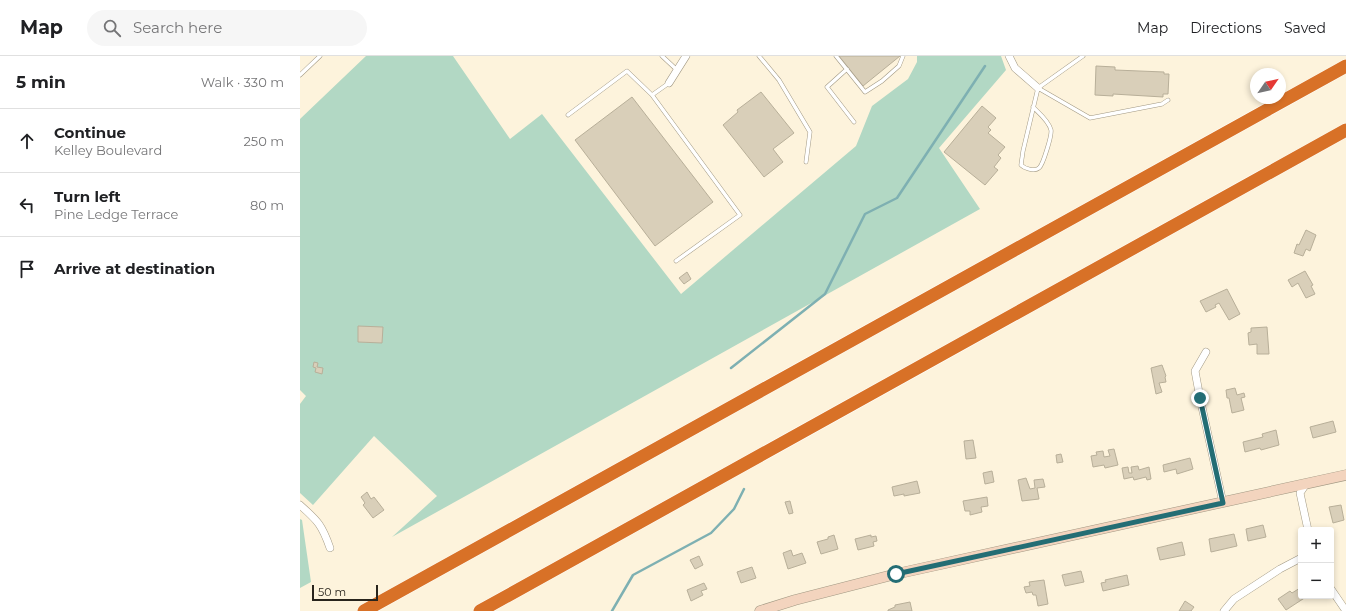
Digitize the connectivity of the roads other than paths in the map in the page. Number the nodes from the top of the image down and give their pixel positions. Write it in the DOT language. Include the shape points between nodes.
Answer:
graph roads {
  1 [pos="320,56"];
  2 [pos="662,56"];
  3 [pos="686,56"];
  4 [pos="760,56"];
  5 [pos="836,56"];
  6 [pos="903,56"];
  7 [pos="1009,56"];
  8 [pos="1084,56"];
  9 [pos="1346,66"];
  10 [pos="847,69"];
  11 [pos="677,70"];
  12 [pos="300,75"];
  13 [pos="669,83"];
  14 [pos="1038,88"];
  15 [pos="652,95"];
  16 [pos="1168,100"];
  17 [pos="1033,107"];
  18 [pos="568,115"];
  19 [pos="854,122"];
  20 [pos="1346,130"];
  21 [pos="806,162"];
  22 [pos="676,261"];
  23 [pos="1206,352"];
  24 [pos="1346,475"];
  25 [pos="1306,484"];
  26 [pos="1223,503"];
  27 [pos="300,504"];
  28 [pos="1307,527"];
  29 [pos="330,548"];
  30 [pos="1298,560"];
  31 [pos="1334,593"];
  32 [pos="1346,610"];
  33 [pos="364,611"];
  34 [pos="480,611"];
  35 [pos="760,611"];
  36 [pos="1224,611"];
  1 -- 12 [label="lane"];
  2 -- 11 [label="lane"];
  3 -- 11 [label="street"];
  4 -- 21 [label="lane" via="779,80 810,132"];
  5 -- 10 [label="lane"];
  6 -- 10 [label="lane" via="899,66 865,92"];
  7 -- 14 [label="street" via="1015,68"];
  8 -- 14 [label="lane"];
  9 -- 33 [label="highway"];
  10 -- 19 [label="lane" via="827,87"];
  11 -- 13 [label="street"];
  13 -- 15 [label="lane"];
  14 -- 16 [label="lane" via="1090,118 1162,104"];
  14 -- 17 [label="lane"];
  15 -- 18 [label="lane" via="627,71"];
  15 -- 22 [label="lane" via="740,215"];
  17 -- 17 [label="lane" via="1021,164 1035,170 1043,162 1052,131"];
  20 -- 34 [label="highway"];
  23 -- 26 [label="street" via="1196,371"];
  24 -- 25 [label="main road"];
  25 -- 26 [label="main road"];
  25 -- 28 [label="street" via="1300,493"];
  26 -- 35 [label="main road" via="896,574"];
  27 -- 29 [label="street" via="317,520"];
  30 -- 36 [label="street" via="1234,599"];
  31 -- 32 [label="street"];
}
